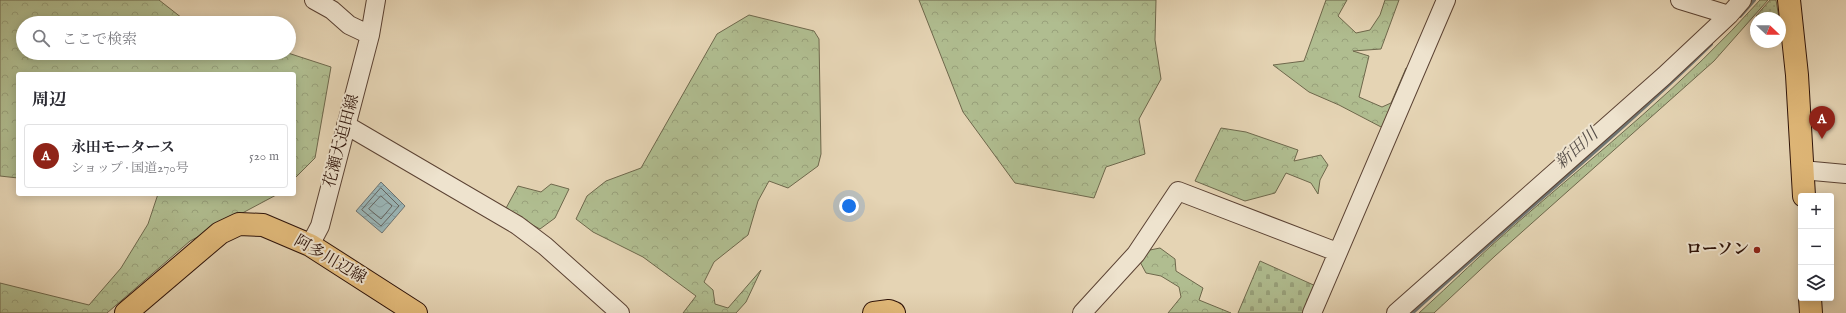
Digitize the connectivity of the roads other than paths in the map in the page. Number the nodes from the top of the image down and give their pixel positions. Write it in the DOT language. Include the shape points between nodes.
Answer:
graph roads {
  1 [pos="314,0"];
  2 [pos="376,0"];
  3 [pos="1446,0"];
  4 [pos="1680,0"];
  5 [pos="1742,0"];
  6 [pos="1789,0"];
  7 [pos="1729,15"];
  8 [pos="370,35"];
  9 [pos="346,125"];
  10 [pos="1802,170"];
  11 [pos="1846,174"];
  12 [pos="1804,193"];
  13 [pos="310,245"];
  14 [pos="1337,252"];
  15 [pos="1810,301"];
  16 [pos="126,313"];
  17 [pos="416,313"];
  18 [pos="620,313"];
  19 [pos="874,313"];
  20 [pos="894,313"];
  21 [pos="1082,313"];
  22 [pos="1312,313"];
  23 [pos="1396,313"];
  24 [pos="1811,313"];
  1 -- 8 [label="street" via="332,10 349,25"];
  2 -- 8 [label="street, 花瀬大迫田線"];
  3 -- 14 [label="street"];
  4 -- 7 [label="street"];
  5 -- 7 [label="street"];
  6 -- 10 [label="main road" via="1797,75"];
  7 -- 23 [label="street" via="1620,116"];
  8 -- 9 [label="street, 花瀬大迫田線"];
  9 -- 13 [label="street, 花瀬大迫田線" via="320,226"];
  9 -- 18 [label="street" via="517,225 545,246"];
  10 -- 11 [label="street"];
  10 -- 12 [label="main road"];
  13 -- 16 [label="main road, 阿多川辺線" via="263,225 239,224 220,232"];
  13 -- 17 [label="main road, 阿多川辺線"];
  14 -- 21 [label="street" via="1178,191 1136,254"];
  14 -- 22 [label="street"];
  15 -- 24 [label="main road"];
  19 -- 20 [label="main road"];
}
